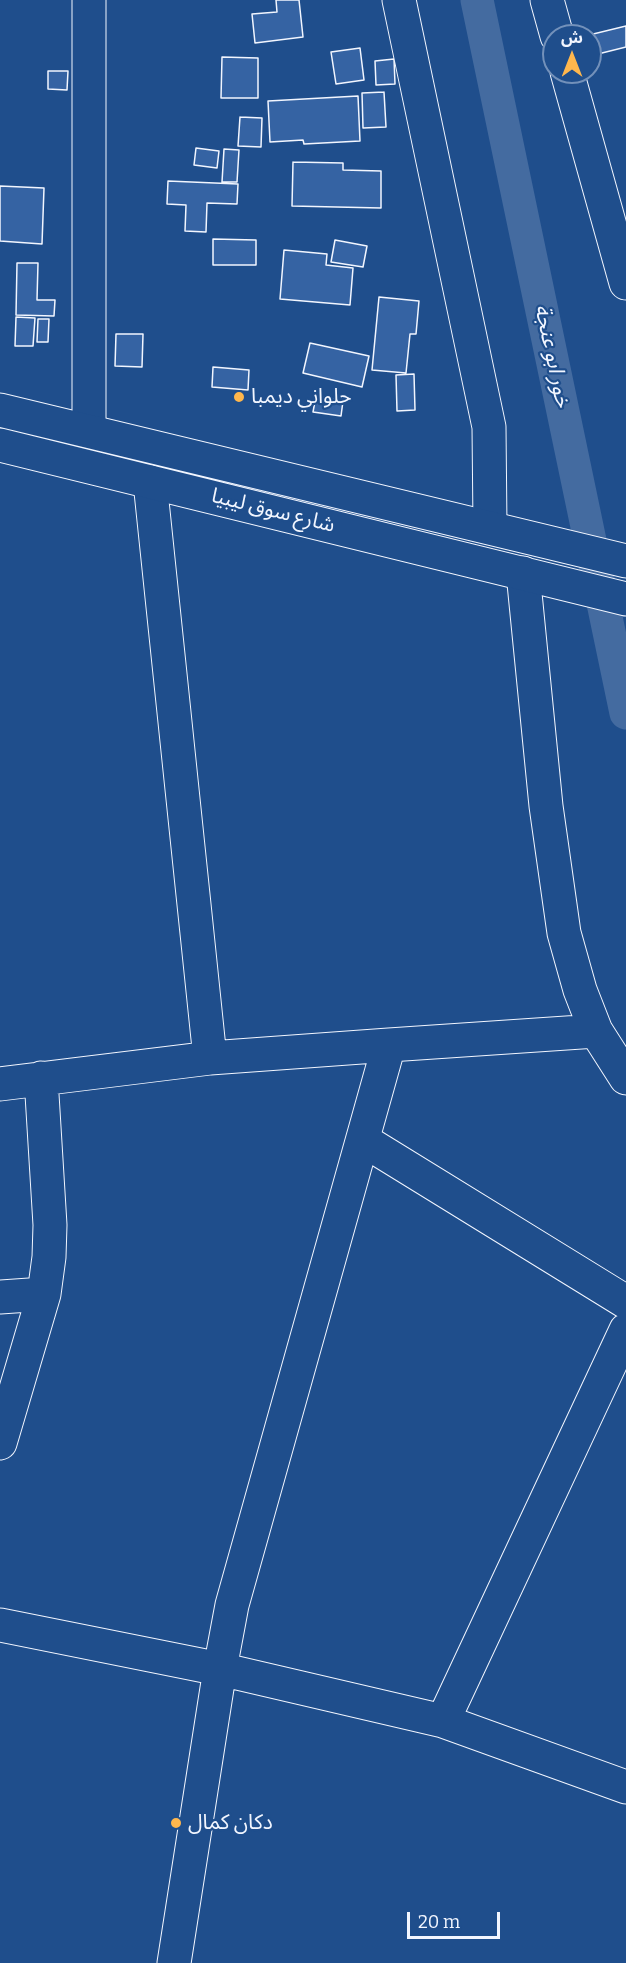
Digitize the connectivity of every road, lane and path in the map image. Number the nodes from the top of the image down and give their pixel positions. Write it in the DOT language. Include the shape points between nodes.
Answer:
graph roads {
  1 [pos="89,0"];
  2 [pos="399,0"];
  3 [pos="547,0"];
  4 [pos="554,24"];
  5 [pos="570,84"];
  6 [pos="626,283"];
  7 [pos="0,410"];
  8 [pos="89,430"];
  9 [pos="0,445"];
  10 [pos="150,482"];
  11 [pos="490,527"];
  12 [pos="626,561"];
  13 [pos="534,577"];
  14 [pos="626,599"];
  15 [pos="596,1031"];
  16 [pos="389,1045"];
  17 [pos="210,1058"];
  18 [pos="41,1078"];
  19 [pos="626,1078"];
  20 [pos="0,1084"];
  21 [pos="363,1140"];
  22 [pos="44,1294"];
  23 [pos="0,1297"];
  24 [pos="626,1302"];
  25 [pos="626,1330"];
  26 [pos="0,1443"];
  27 [pos="0,1625"];
  28 [pos="220,1670"];
  29 [pos="443,1721"];
  30 [pos="626,1786"];
  31 [pos="174,1963"];
  1 -- 8 [label="street"];
  2 -- 11 [label="street" via="488,417"];
  3 -- 4 [label="street"];
  5 -- 6 [label="street"];
  7 -- 8 [label="street, شارع سوق ليبيا"];
  8 -- 11 [label="street, شارع سوق ليبيا"];
  9 -- 10 [label="street, شارع سوق ليبيا"];
  10 -- 13 [label="street, شارع سوق ليبيا"];
  10 -- 17 [label="street"];
  11 -- 12 [label="street, شارع سوق ليبيا"];
  13 -- 14 [label="street, شارع سوق ليبيا"];
  13 -- 15 [label="street" via="546,806 564,933"];
  15 -- 16 [label="street"];
  15 -- 19 [label="street"];
  16 -- 17 [label="street"];
  16 -- 21 [label="street"];
  17 -- 18 [label="street"];
  18 -- 20 [label="street"];
  18 -- 22 [label="street" via="50,1225"];
  21 -- 24 [label="street"];
  21 -- 28 [label="street" via="243,1565"];
  22 -- 23 [label="street"];
  22 -- 26 [label="street"];
  25 -- 29 [label="street"];
  27 -- 28 [label="street"];
  28 -- 29 [label="street"];
  28 -- 31 [label="street"];
  29 -- 30 [label="street"];
}
